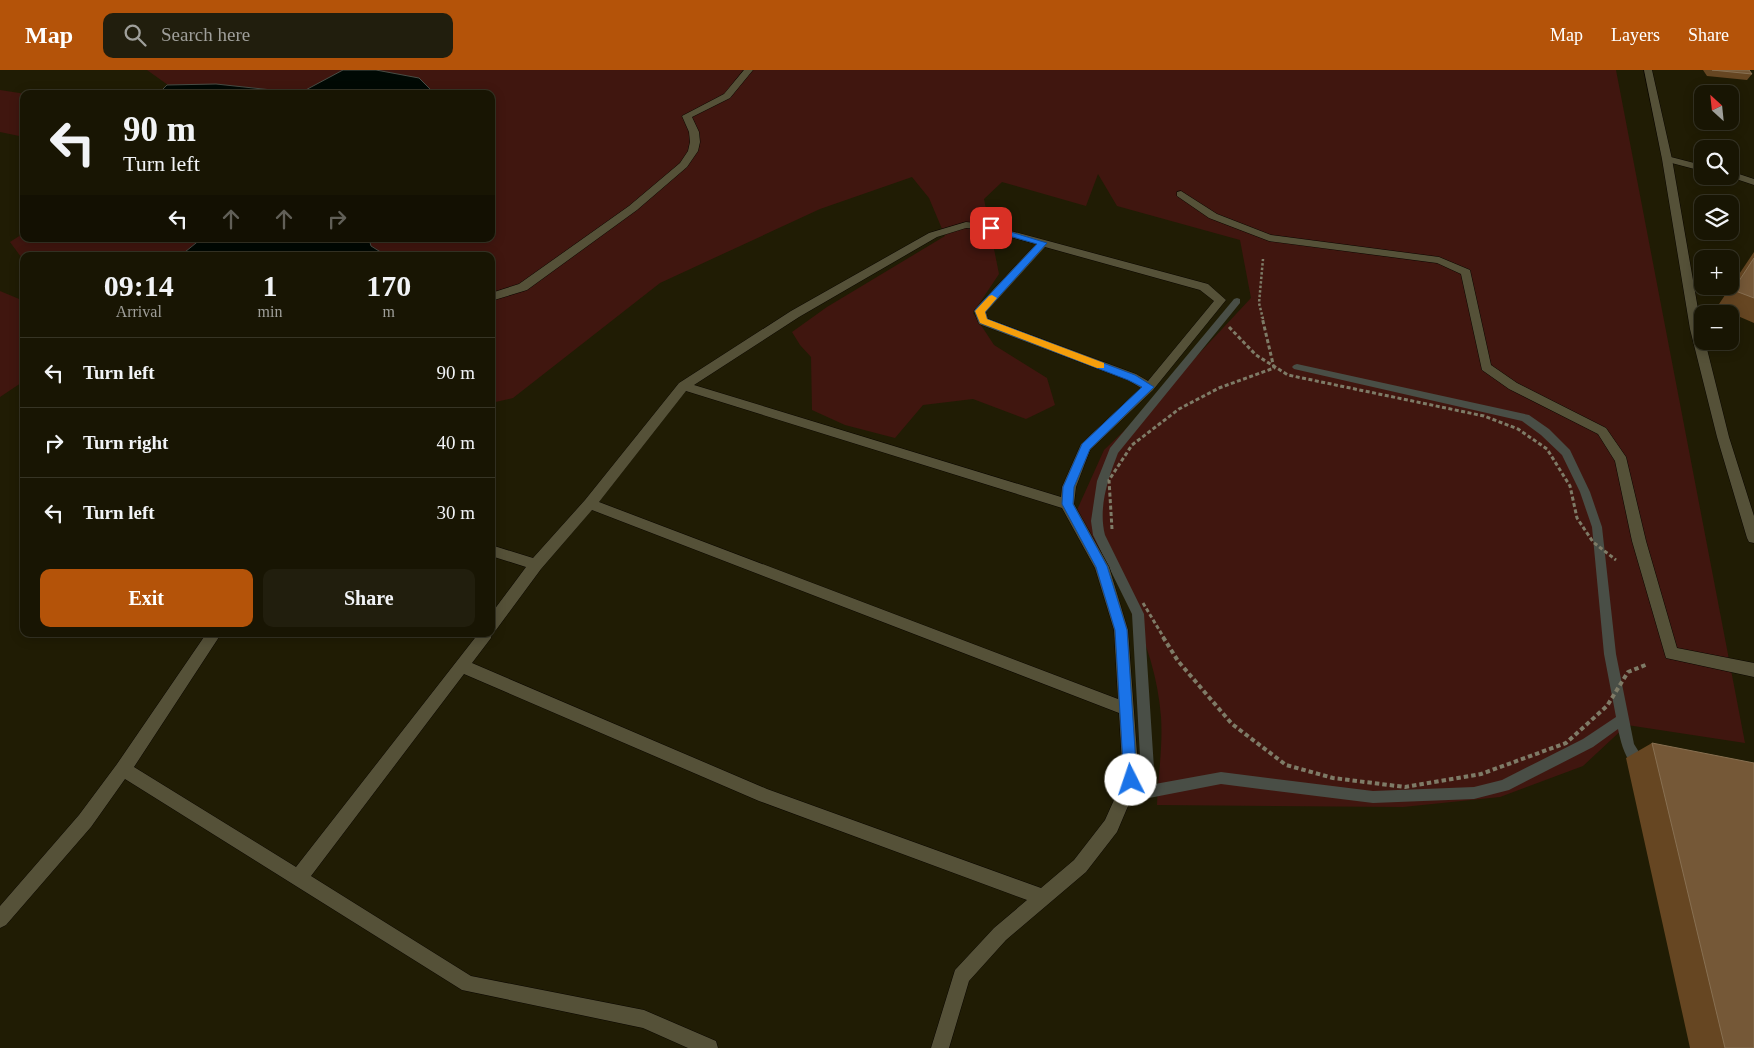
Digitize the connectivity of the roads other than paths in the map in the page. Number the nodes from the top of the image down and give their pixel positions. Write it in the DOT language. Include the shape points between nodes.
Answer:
graph roads {
  1 [pos="749,70"];
  2 [pos="1648,70"];
  3 [pos="1667,159"];
  4 [pos="1694,166"];
  5 [pos="1739,177"];
  6 [pos="1754,182"];
  7 [pos="1181,194"];
  8 [pos="1042,243"];
  9 [pos="495,296"];
  10 [pos="683,386"];
  11 [pos="1149,387"];
  12 [pos="590,504"];
  13 [pos="1067,504"];
  14 [pos="1754,538"];
  15 [pos="495,551"];
  16 [pos="536,565"];
  17 [pos="495,621"];
  18 [pos="212,637"];
  19 [pos="484,637"];
  20 [pos="462,666"];
  21 [pos="1754,670"];
  22 [pos="1126,709"];
  23 [pos="123,769"];
  24 [pos="298,879"];
  25 [pos="1043,897"];
  26 [pos="0,920"];
  27 [pos="709,1048"];
  28 [pos="940,1048"];
  1 -- 9 [label="street" via="727,96 688,116 694,132 693,151 668,180 523,287"];
  2 -- 3 [label="street"];
  3 -- 4 [label="street"];
  3 -- 14 [label="street" via="1696,329 1723,437"];
  5 -- 6 [label="street"];
  7 -- 21 [label="street" via="1213,216 1269,238 1439,260 1466,272 1486,367 1513,386 1602,432 1621,460 1639,541 1671,653"];
  8 -- 10 [label="street" via="981,226 966,226 933,235 795,314"];
  8 -- 11 [label="street" via="980,311 983,321 1132,377"];
  8 -- 11 [label="street" via="1204,287 1220,300"];
  10 -- 12 [label="street"];
  10 -- 13 [label="street"];
  11 -- 13 [label="street" via="1085,447 1068,487"];
  12 -- 16 [label="street"];
  12 -- 22 [label="street"];
  13 -- 22 [label="street" via="1102,566 1121,630"];
  15 -- 16 [label="street"];
  16 -- 17 [label="street"];
  18 -- 23 [label="street"];
  19 -- 20 [label="street"];
  20 -- 24 [label="street"];
  20 -- 25 [label="street" via="765,796"];
  22 -- 25 [label="street" via="1131,780 1111,826 1080,866"];
  23 -- 24 [label="street"];
  23 -- 26 [label="street" via="85,821"];
  24 -- 27 [label="street" via="468,984 644,1019"];
  25 -- 28 [label="street" via="1000,934 961,976"];
}
